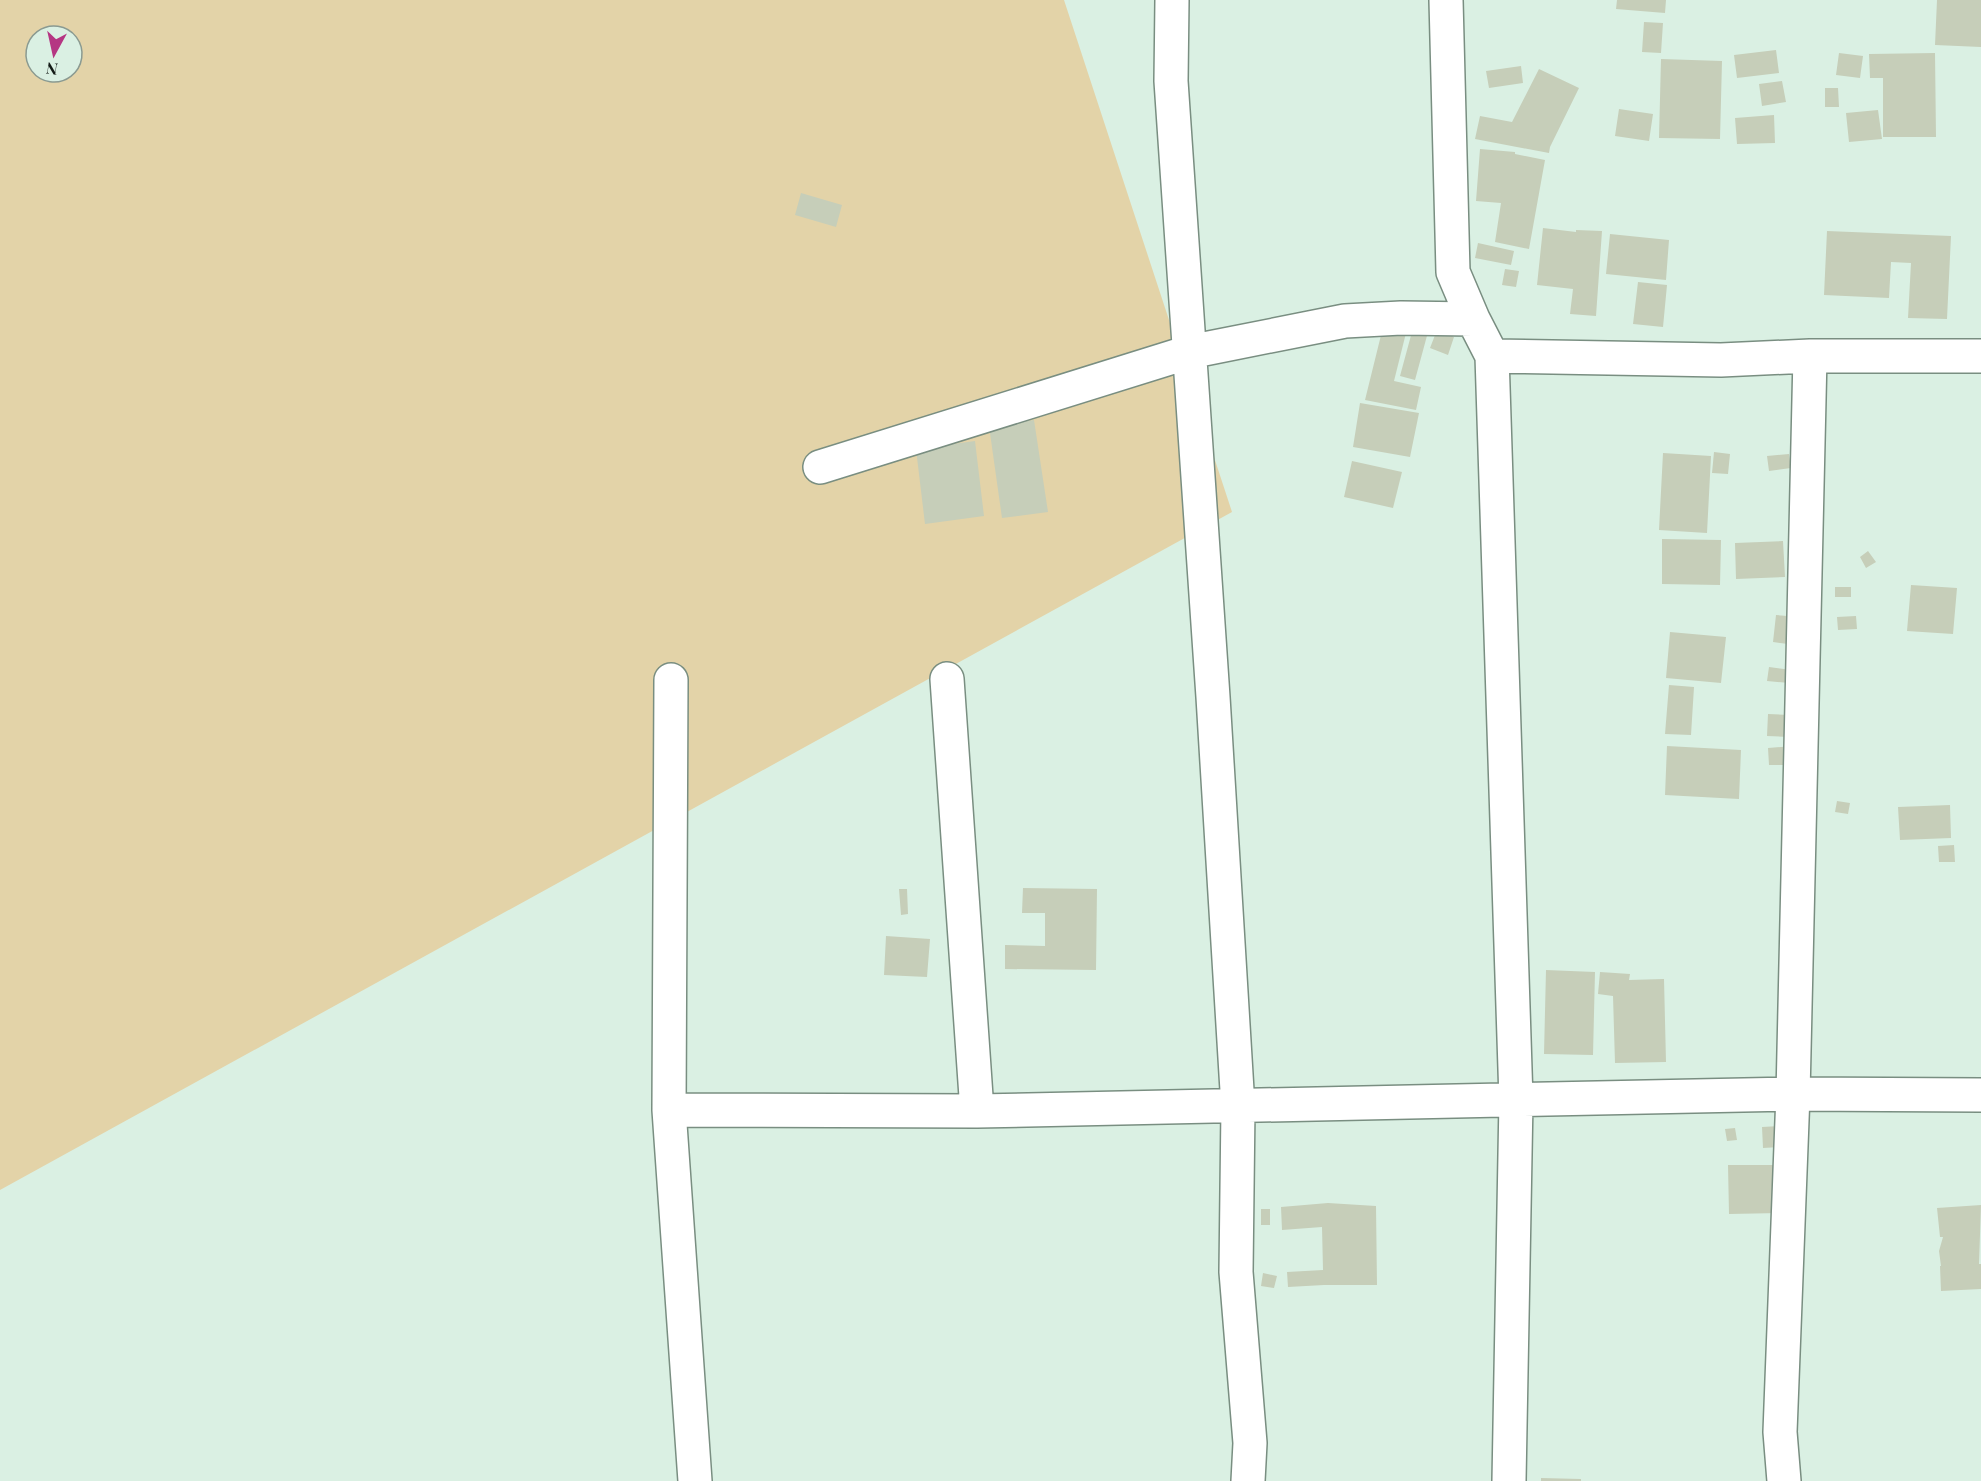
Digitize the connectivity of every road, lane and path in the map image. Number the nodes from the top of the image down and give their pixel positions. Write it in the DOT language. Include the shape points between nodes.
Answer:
graph roads {
  1 [pos="1172,0"];
  2 [pos="1446,0"];
  3 [pos="1473,319"];
  4 [pos="1189,352"];
  5 [pos="1492,356"];
  6 [pos="1810,356"];
  7 [pos="1981,357"];
  8 [pos="820,467"];
  9 [pos="947,679"];
  10 [pos="671,680"];
  11 [pos="1793,1094"];
  12 [pos="1981,1095"];
  13 [pos="1516,1100"];
  14 [pos="1238,1107"];
  15 [pos="669,1110"];
  16 [pos="977,1111"];
  17 [pos="695,1481"];
  18 [pos="1248,1481"];
  19 [pos="1509,1481"];
  20 [pos="1784,1481"];
  1 -- 4 [label="street" via="1170,81"];
  2 -- 3 [label="street" via="1453,272"];
  3 -- 4 [label="street" via="1345,321"];
  3 -- 5 [label="street"];
  4 -- 8 [label="street"];
  4 -- 14 [label="street"];
  5 -- 6 [label="street" via="1721,360"];
  5 -- 13 [label="street"];
  6 -- 7 [label="street"];
  6 -- 11 [label="street"];
  9 -- 16 [label="street"];
  10 -- 15 [label="street"];
  11 -- 12 [label="street"];
  11 -- 13 [label="street"];
  11 -- 20 [label="street" via="1779,1432"];
  13 -- 14 [label="street"];
  13 -- 19 [label="street"];
  14 -- 16 [label="street"];
  14 -- 18 [label="street" via="1236,1272 1250,1443"];
  15 -- 16 [label="street"];
  15 -- 17 [label="street"];
}
